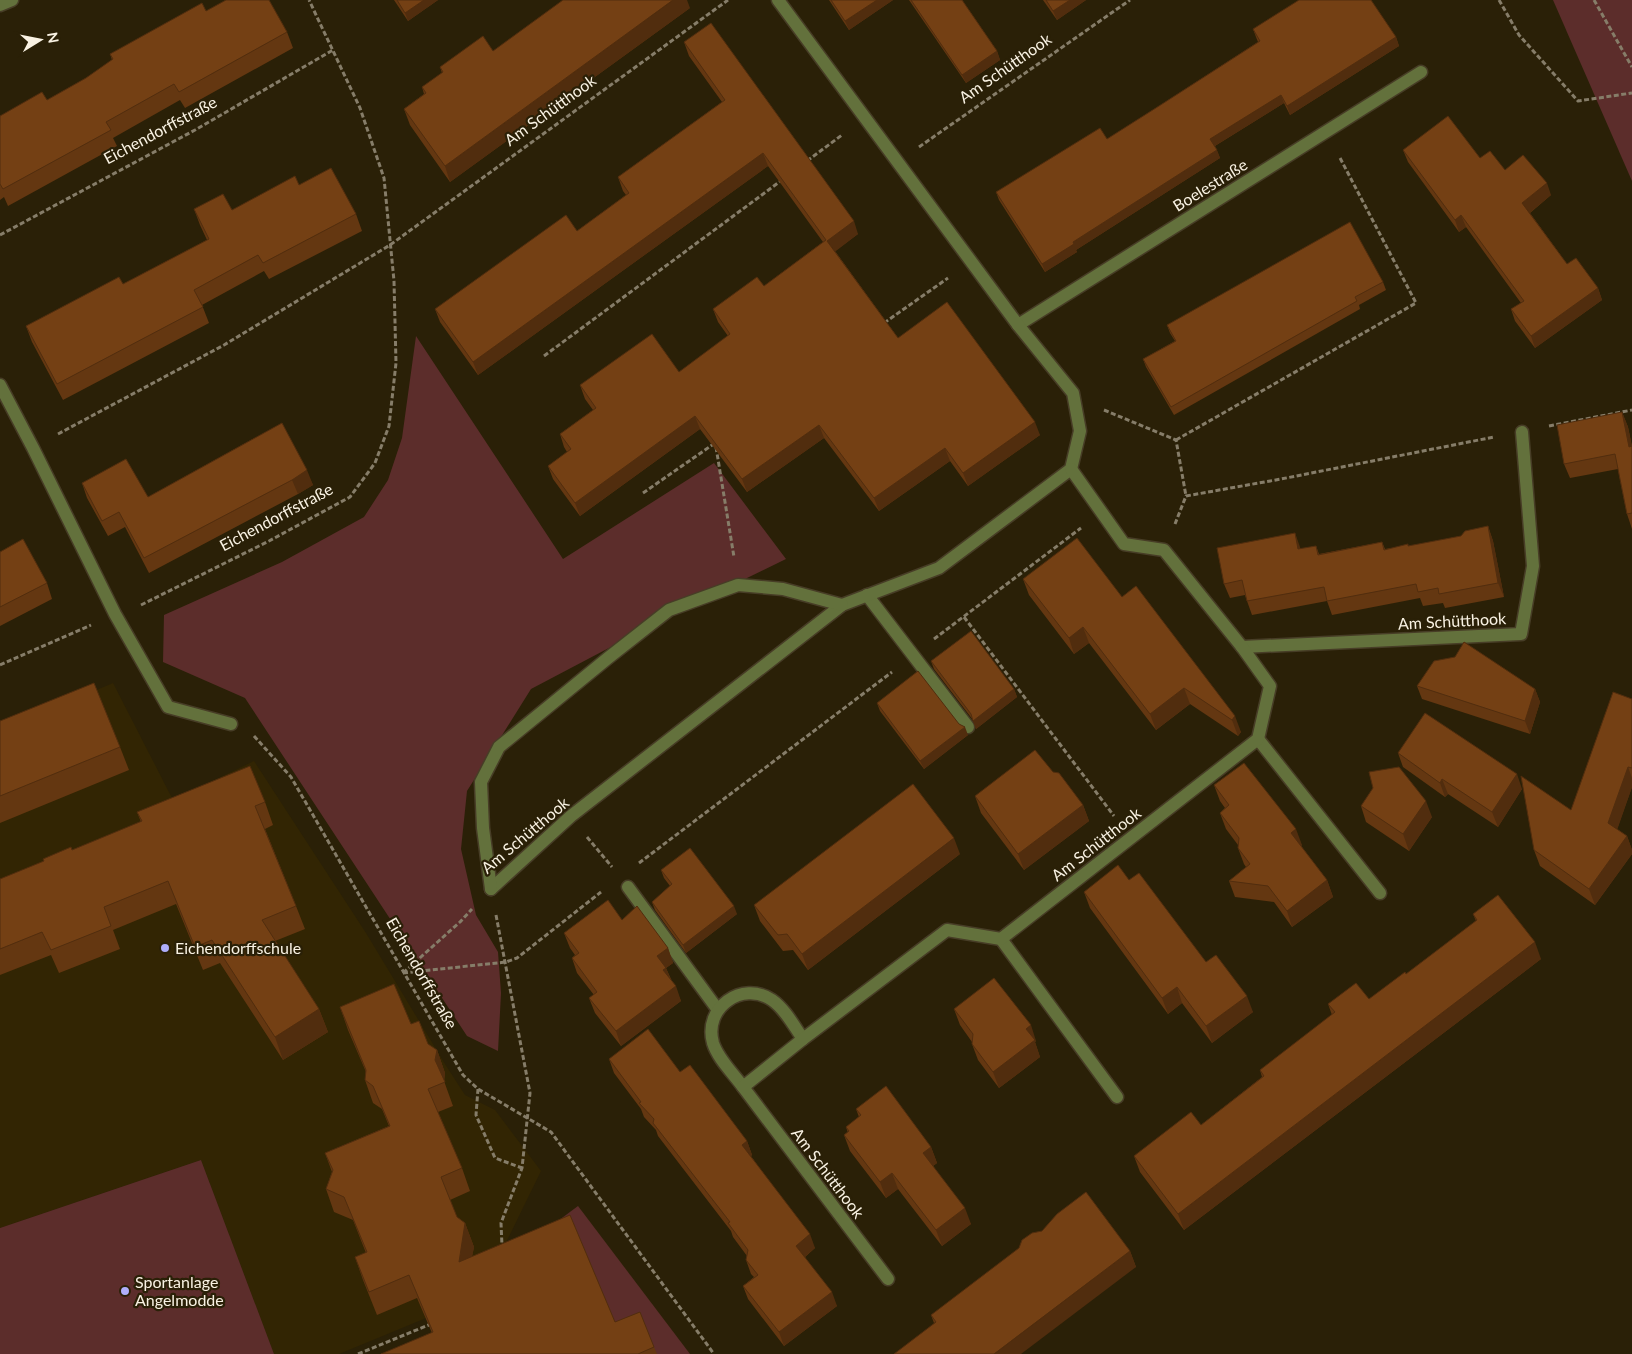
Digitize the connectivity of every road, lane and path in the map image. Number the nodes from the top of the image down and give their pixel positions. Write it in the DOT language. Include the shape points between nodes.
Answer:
graph roads {
  1 [pos="12,0"];
  2 [pos="309,0"];
  3 [pos="728,0"];
  4 [pos="778,0"];
  5 [pos="1130,0"];
  6 [pos="1499,0"];
  7 [pos="1594,0"];
  8 [pos="0,5"];
  9 [pos="333,50"];
  10 [pos="1632,67"];
  11 [pos="1421,72"];
  12 [pos="1632,92"];
  13 [pos="865,118"];
  14 [pos="1326,131"];
  15 [pos="898,162"];
  16 [pos="801,166"];
  17 [pos="785,178"];
  18 [pos="0,235"];
  19 [pos="390,246"];
  20 [pos="971,262"];
  21 [pos="883,324"];
  22 [pos="1018,325"];
  23 [pos="544,356"];
  24 [pos="0,385"];
  25 [pos="1074,398"];
  26 [pos="1632,410"];
  27 [pos="1522,432"];
  28 [pos="1176,440"];
  29 [pos="33,448"];
  30 [pos="1071,469"];
  31 [pos="643,493"];
  32 [pos="1186,496"];
  33 [pos="1102,513"];
  34 [pos="1164,550"];
  35 [pos="738,585"];
  36 [pos="867,595"];
  37 [pos="842,605"];
  38 [pos="116,614"];
  39 [pos="964,617"];
  40 [pos="1242,647"];
  41 [pos="913,656"];
  42 [pos="0,665"];
  43 [pos="232,724"];
  44 [pos="968,727"];
  45 [pos="1258,739"];
  46 [pos="571,816"];
  47 [pos="1131,838"];
  48 [pos="624,882"];
  49 [pos="491,889"];
  50 [pos="1380,893"];
  51 [pos="1000,939"];
  52 [pos="506,962"];
  53 [pos="403,973"];
  54 [pos="718,1010"];
  55 [pos="803,1039"];
  56 [pos="743,1087"];
  57 [pos="478,1089"];
  58 [pos="1117,1097"];
  59 [pos="527,1116"];
  60 [pos="522,1168"];
  61 [pos="502,1248"];
  62 [pos="888,1279"];
  63 [pos="438,1321"];
  64 [pos="358,1354"];
  65 [pos="714,1354"];
  1 -- 8 [label="street"];
  2 -- 9 [label="path, Eichendorffstraße"];
  3 -- 19 [label="path, Am Schütthook"];
  4 -- 13 [label="street"];
  5 -- 15 [label="path, Am Schütthook"];
  6 -- 12 [label="path" via="1519,35 1578,101"];
  7 -- 10 [label="path"];
  9 -- 18 [label="path, Eichendorffstraße" via="195,130"];
  9 -- 19 [label="path, Eichendorffstraße" via="360,108 384,178"];
  11 -- 14 [label="street, Boelestraße"];
  13 -- 15 [label="street"];
  13 -- 16 [label="path"];
  14 -- 22 [label="street, Boelestraße"];
  14 -- 28 [label="path" via="1416,303"];
  15 -- 20 [label="street"];
  17 -- 23 [label="path"];
  19 -- 29 [label="path" via="224,345"];
  19 -- 38 [label="path, Eichendorffstraße" via="396,363 389,426 375,463 350,497 269,541 145,603"];
  20 -- 21 [label="path"];
  20 -- 22 [label="street"];
  22 -- 25 [label="street" via="1073,392"];
  24 -- 29 [label="street"];
  25 -- 28 [label="path"];
  25 -- 30 [label="street" via="1080,432"];
  26 -- 27 [label="path"];
  27 -- 32 [label="path"];
  27 -- 40 [label="street, Am Schütthook" via="1533,566 1521,634"];
  28 -- 32 [label="path"];
  29 -- 38 [label="street"];
  30 -- 33 [label="street"];
  30 -- 36 [label="street, Am Schütthook" via="939,568"];
  31 -- 35 [label="path" via="715,443"];
  32 -- 34 [label="path"];
  33 -- 34 [label="street" via="1124,544"];
  33 -- 39 [label="path"];
  34 -- 40 [label="street"];
  35 -- 37 [label="street, Am Schütthook" via="783,589"];
  35 -- 49 [label="street, Am Schütthook" via="668,610 499,747 482,782 483,828"];
  36 -- 37 [label="street, Am Schütthook"];
  36 -- 41 [label="street"];
  37 -- 46 [label="street, Am Schütthook"];
  38 -- 42 [label="path, Eichendorffstraße"];
  38 -- 43 [label="street" via="168,707"];
  39 -- 41 [label="path"];
  39 -- 47 [label="path"];
  40 -- 45 [label="street" via="1270,686"];
  41 -- 44 [label="street"];
  41 -- 48 [label="path"];
  43 -- 53 [label="path, Eichendorffstraße" via="245,725 291,778"];
  45 -- 47 [label="street, Am Schütthook"];
  45 -- 50 [label="street"];
  46 -- 48 [label="path"];
  46 -- 49 [label="street, Am Schütthook"];
  47 -- 51 [label="street, Am Schütthook"];
  48 -- 52 [label="path" via="517,958"];
  48 -- 54 [label="street"];
  49 -- 52 [label="path"];
  49 -- 53 [label="path"];
  51 -- 55 [label="street" via="947,930"];
  51 -- 58 [label="street"];
  52 -- 53 [label="path"];
  52 -- 59 [label="path" via="530,1093"];
  53 -- 57 [label="path, Eichendorffstraße" via="463,1075"];
  54 -- 55 [label="street" via="737,995 761,995 781,1008"];
  54 -- 56 [label="street, Am Schütthook" via="711,1033 714,1045"];
  55 -- 56 [label="street"];
  56 -- 62 [label="street, Am Schütthook"];
  57 -- 59 [label="path, Eichendorffstraße"];
  57 -- 60 [label="path" via="476,1115 495,1158"];
  59 -- 60 [label="path"];
  59 -- 65 [label="path, Eichendorffstraße" via="551,1132"];
  60 -- 61 [label="path" via="501,1223"];
  63 -- 64 [label="path"];
}
